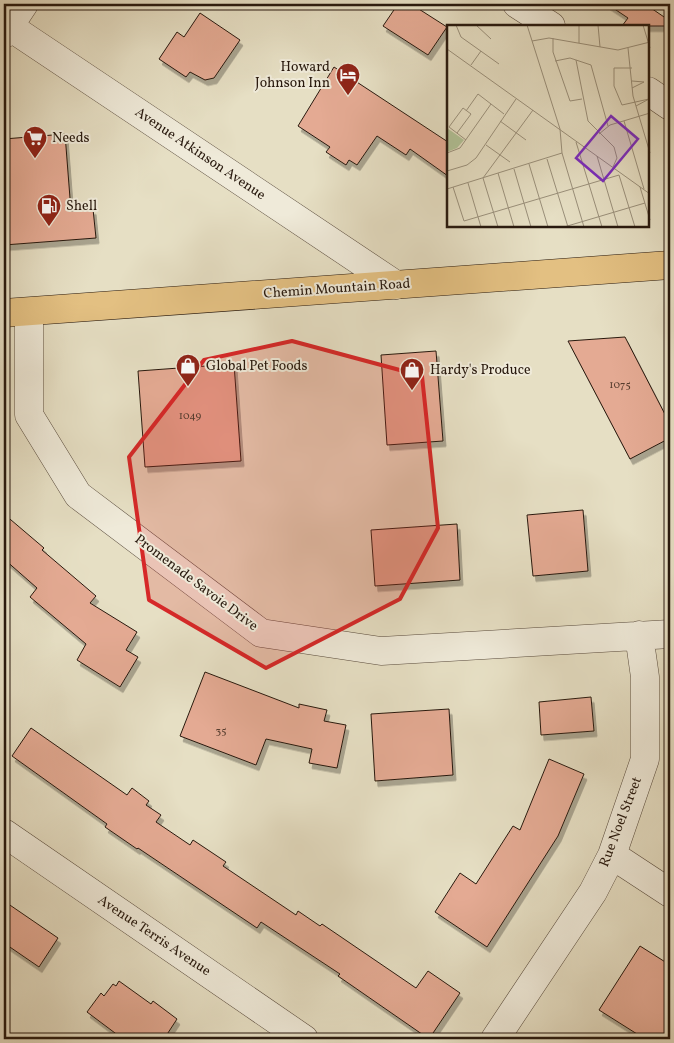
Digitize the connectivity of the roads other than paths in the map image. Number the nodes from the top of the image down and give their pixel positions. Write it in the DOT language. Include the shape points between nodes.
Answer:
graph roads {
  1 [pos="24,4"];
  2 [pos="517,4"];
  3 [pos="549,25"];
  4 [pos="6,28"];
  5 [pos="649,92"];
  6 [pos="670,106"];
  7 [pos="670,265"];
  8 [pos="396,285"];
  9 [pos="16,313"];
  10 [pos="670,634"];
  11 [pos="639,635"];
  12 [pos="4,833"];
  13 [pos="612,855"];
  14 [pos="670,893"];
  15 [pos="304,1039"];
  16 [pos="495,1039"];
  1 -- 4 [label="street"];
  2 -- 3 [label="street"];
  4 -- 8 [label="street, Avenue Atkinson Avenue"];
  5 -- 6 [label="street"];
  7 -- 8 [label="main road, Chemin Mountain Road"];
  8 -- 9 [label="main road, Chemin Mountain Road"];
  9 -- 11 [label="street, Promenade Savoie Drive" via="29,415 78,495 261,633 381,651"];
  10 -- 11 [label="street, Promenade Savoie Drive"];
  11 -- 13 [label="street, Rue Noel Street" via="645,677 645,759"];
  12 -- 15 [label="street, Avenue Terris Avenue"];
  13 -- 14 [label="street"];
  13 -- 16 [label="street, Rue Noel Street" via="593,892"];
}
